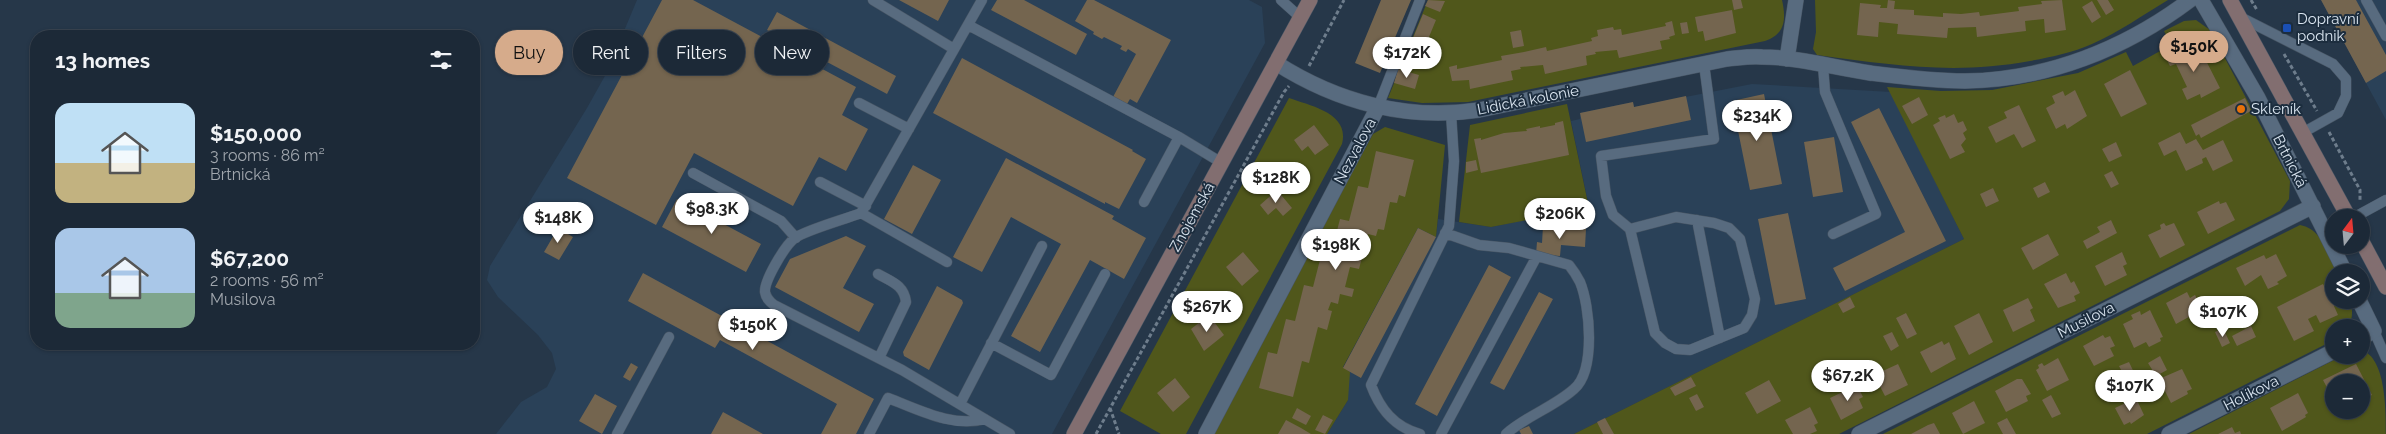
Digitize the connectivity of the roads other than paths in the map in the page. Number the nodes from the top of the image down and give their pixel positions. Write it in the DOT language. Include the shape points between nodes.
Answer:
graph roads {
  1 [pos="872,0"];
  2 [pos="982,0"];
  3 [pos="1281,0"];
  4 [pos="1310,0"];
  5 [pos="1420,0"];
  6 [pos="1796,0"];
  7 [pos="2190,0"];
  8 [pos="2202,0"];
  9 [pos="2230,0"];
  10 [pos="2366,0"];
  11 [pos="2239,16"];
  12 [pos="1301,18"];
  13 [pos="968,25"];
  14 [pos="2386,36"];
  15 [pos="954,49"];
  16 [pos="1786,59"];
  17 [pos="1276,63"];
  18 [pos="1704,64"];
  19 [pos="1823,65"];
  20 [pos="859,103"];
  21 [pos="1378,107"];
  22 [pos="1451,113"];
  23 [pos="909,129"];
  24 [pos="2304,132"];
  25 [pos="1179,137"];
  26 [pos="1222,163"];
  27 [pos="693,173"];
  28 [pos="820,182"];
  29 [pos="2386,200"];
  30 [pos="1144,202"];
  31 [pos="2313,206"];
  32 [pos="2346,209"];
  33 [pos="2368,209"];
  34 [pos="864,210"];
  35 [pos="1697,220"];
  36 [pos="1630,229"];
  37 [pos="1445,233"];
  38 [pos="1834,234"];
  39 [pos="796,238"];
  40 [pos="1042,246"];
  41 [pos="2368,254"];
  42 [pos="1537,256"];
  43 [pos="947,262"];
  44 [pos="2342,264"];
  45 [pos="878,274"];
  46 [pos="1105,274"];
  47 [pos="2386,287"];
  48 [pos="669,337"];
  49 [pos="2370,337"];
  50 [pos="1720,338"];
  51 [pos="991,343"];
  52 [pos="2325,356"];
  53 [pos="879,358"];
  54 [pos="2386,358"];
  55 [pos="960,404"];
  56 [pos="985,419"];
  57 [pos="616,434"];
  58 [pos="869,434"];
  59 [pos="1010,434"];
  60 [pos="1074,434"];
  61 [pos="1206,434"];
  62 [pos="1420,434"];
  63 [pos="1441,434"];
  64 [pos="1506,434"];
  65 [pos="1859,434"];
  66 [pos="2169,434"];
  1 -- 15 [label="lane"];
  2 -- 13 [label="lane"];
  3 -- 12 [label="lane"];
  4 -- 12 [label="main road, Znojemská"];
  5 -- 21 [label="lane"];
  6 -- 16 [label="street"];
  7 -- 19 [label="street, Lidická kolonie" via="2166,18 2116,46 2046,70 1966,81 1916,79"];
  8 -- 31 [label="street, Brtnická" via="2258,98"];
  9 -- 11 [label="main road, Brtnická"];
  10 -- 14 [label="lane"];
  11 -- 24 [label="main road, Brtnická"];
  11 -- 24 [label="lane" via="2334,64 2346,79 2346,96 2338,113"];
  12 -- 17 [label="main road, Znojemská"];
  13 -- 15 [label="lane"];
  13 -- 25 [label="lane"];
  15 -- 23 [label="lane"];
  16 -- 18 [label="street, Lidická kolonie" via="1762,56"];
  16 -- 19 [label="street, Lidická kolonie"];
  17 -- 21 [label="street, Lidická kolonie" via="1299,78 1341,97"];
  17 -- 26 [label="main road, Znojemská"];
  18 -- 22 [label="street, Lidická kolonie"];
  18 -- 36 [label="lane" via="1714,139 1601,156 1606,196 1613,215"];
  19 -- 38 [label="lane" via="1825,92 1876,214"];
  20 -- 23 [label="lane"];
  21 -- 22 [label="street, Lidická kolonie" via="1421,114"];
  21 -- 61 [label="street, Nezvalova"];
  22 -- 37 [label="lane" via="1454,161"];
  23 -- 34 [label="lane"];
  24 -- 32 [label="main road, Brtnická"];
  25 -- 26 [label="lane"];
  25 -- 30 [label="lane"];
  26 -- 60 [label="main road, Znojemská"];
  27 -- 39 [label="lane" via="781,221"];
  28 -- 34 [label="lane"];
  29 -- 33 [label="lane"];
  31 -- 44 [label="street, Brtnická"];
  31 -- 65 [label="street, Musilova"];
  34 -- 39 [label="lane"];
  34 -- 43 [label="lane"];
  35 -- 36 [label="lane" via="1676,218"];
  35 -- 50 [label="lane"];
  35 -- 50 [label="lane" via="1729,228 1740,239 1755,299 1752,315 1744,328"];
  36 -- 50 [label="lane" via="1655,332 1676,349 1690,350"];
  37 -- 42 [label="lane" via="1479,245 1509,248"];
  37 -- 62 [label="lane" via="1371,385 1379,404 1395,422"];
  39 -- 53 [label="lane" via="785,249 767,283 767,299"];
  40 -- 51 [label="lane"];
  41 -- 47 [label="main road"];
  42 -- 63 [label="lane"];
  42 -- 64 [label="lane" via="1569,265 1579,281 1587,308 1590,342 1584,372 1575,388"];
  45 -- 53 [label="lane" via="900,286 906,302"];
  46 -- 51 [label="lane" via="1051,375"];
  48 -- 57 [label="lane"];
  49 -- 54 [label="lane"];
  51 -- 55 [label="lane"];
  52 -- 66 [label="street, Holíkova"];
  53 -- 55 [label="lane"];
  55 -- 56 [label="lane"];
  56 -- 58 [label="lane" via="955,421 888,398"];
  56 -- 59 [label="lane"];
}
